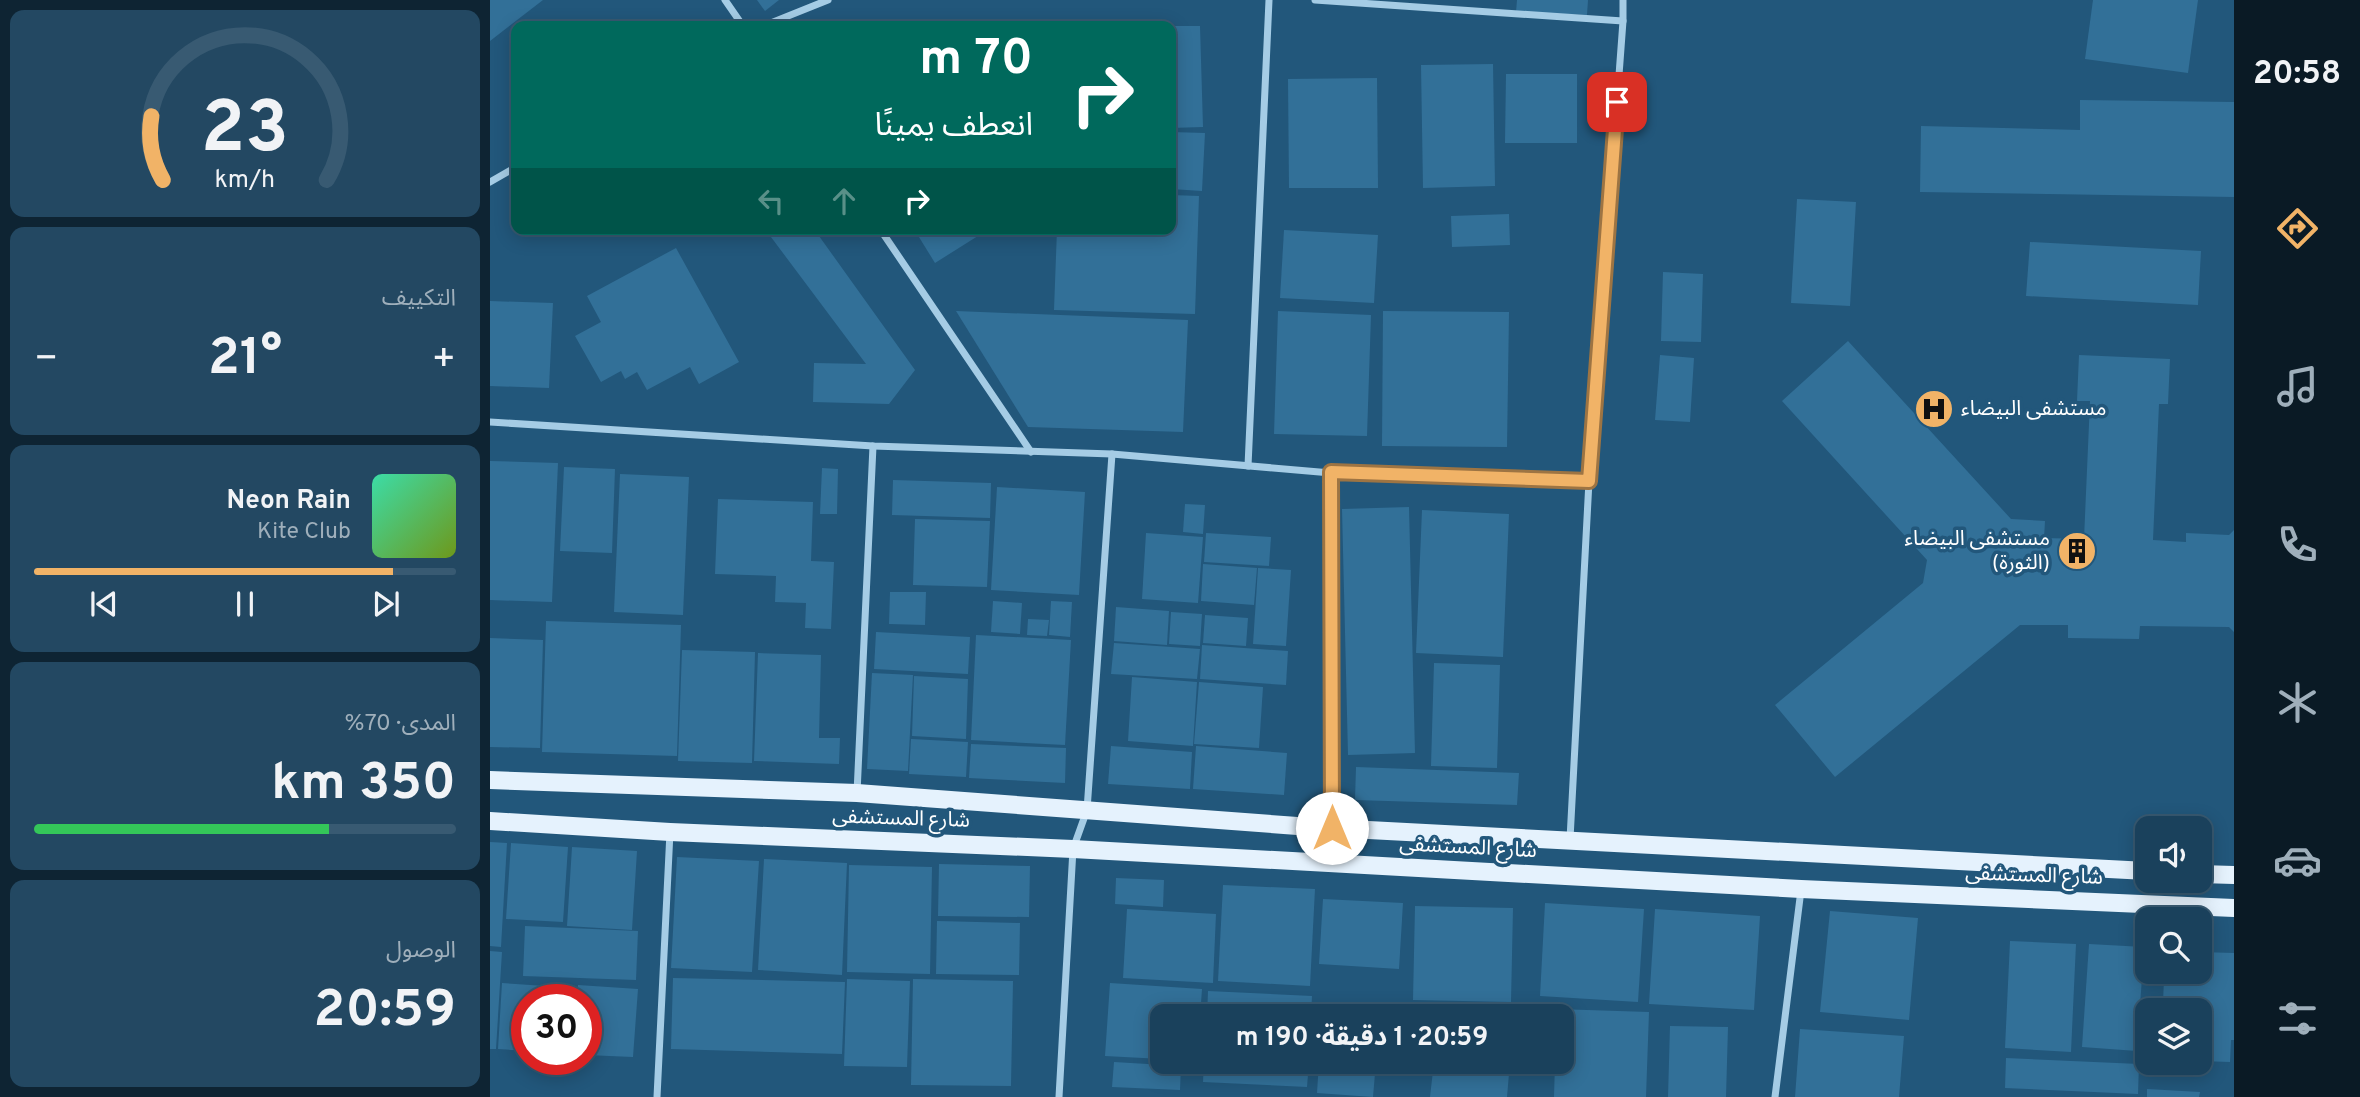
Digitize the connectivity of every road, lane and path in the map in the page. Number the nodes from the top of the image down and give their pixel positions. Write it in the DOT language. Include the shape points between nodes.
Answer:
graph roads {
  1 [pos="725,0"];
  2 [pos="828,0"];
  3 [pos="1269,0"];
  4 [pos="1315,0"];
  5 [pos="1623,0"];
  6 [pos="1623,20"];
  7 [pos="740,21"];
  8 [pos="776,21"];
  9 [pos="511,170"];
  10 [pos="490,182"];
  11 [pos="884,235"];
  12 [pos="490,422"];
  13 [pos="873,446"];
  14 [pos="1031,452"];
  15 [pos="1112,454"];
  16 [pos="1248,466"];
  17 [pos="1331,472"];
  18 [pos="1589,481"];
  19 [pos="490,780"];
  20 [pos="857,793"];
  21 [pos="1087,810"];
  22 [pos="490,821"];
  23 [pos="1332,828"];
  24 [pos="670,832"];
  25 [pos="1570,840"];
  26 [pos="1073,849"];
  27 [pos="2135,870"];
  28 [pos="2212,875"];
  29 [pos="2234,876"];
  30 [pos="1801,889"];
  31 [pos="2234,908"];
  32 [pos="657,1097"];
  33 [pos="1059,1097"];
  34 [pos="1775,1097"];
  1 -- 7 [label="street"];
  2 -- 8 [label="street"];
  3 -- 16 [label="street"];
  4 -- 6 [label="street"];
  5 -- 6 [label="street"];
  6 -- 18 [label="street"];
  9 -- 10 [label="street"];
  11 -- 14 [label="street"];
  12 -- 13 [label="street"];
  13 -- 14 [label="street"];
  13 -- 20 [label="street"];
  14 -- 15 [label="street"];
  15 -- 16 [label="street"];
  15 -- 21 [label="street"];
  16 -- 17 [label="street"];
  17 -- 18 [label="street"];
  17 -- 23 [label="street"];
  18 -- 25 [label="street"];
  19 -- 20 [label="main road, شارع المستشفى"];
  20 -- 21 [label="main road, شارع المستشفى"];
  21 -- 23 [label="main road, شارع المستشفى"];
  21 -- 26 [label="street"];
  22 -- 24 [label="main road, شارع المستشفى"];
  23 -- 25 [label="main road, شارع المستشفى"];
  24 -- 26 [label="main road, شارع المستشفى"];
  24 -- 32 [label="street"];
  25 -- 27 [label="main road, شارع المستشفى"];
  26 -- 30 [label="main road, شارع المستشفى"];
  26 -- 33 [label="street"];
  28 -- 29 [label="main road"];
  30 -- 31 [label="main road, شارع المستشفى"];
  30 -- 34 [label="street"];
}
